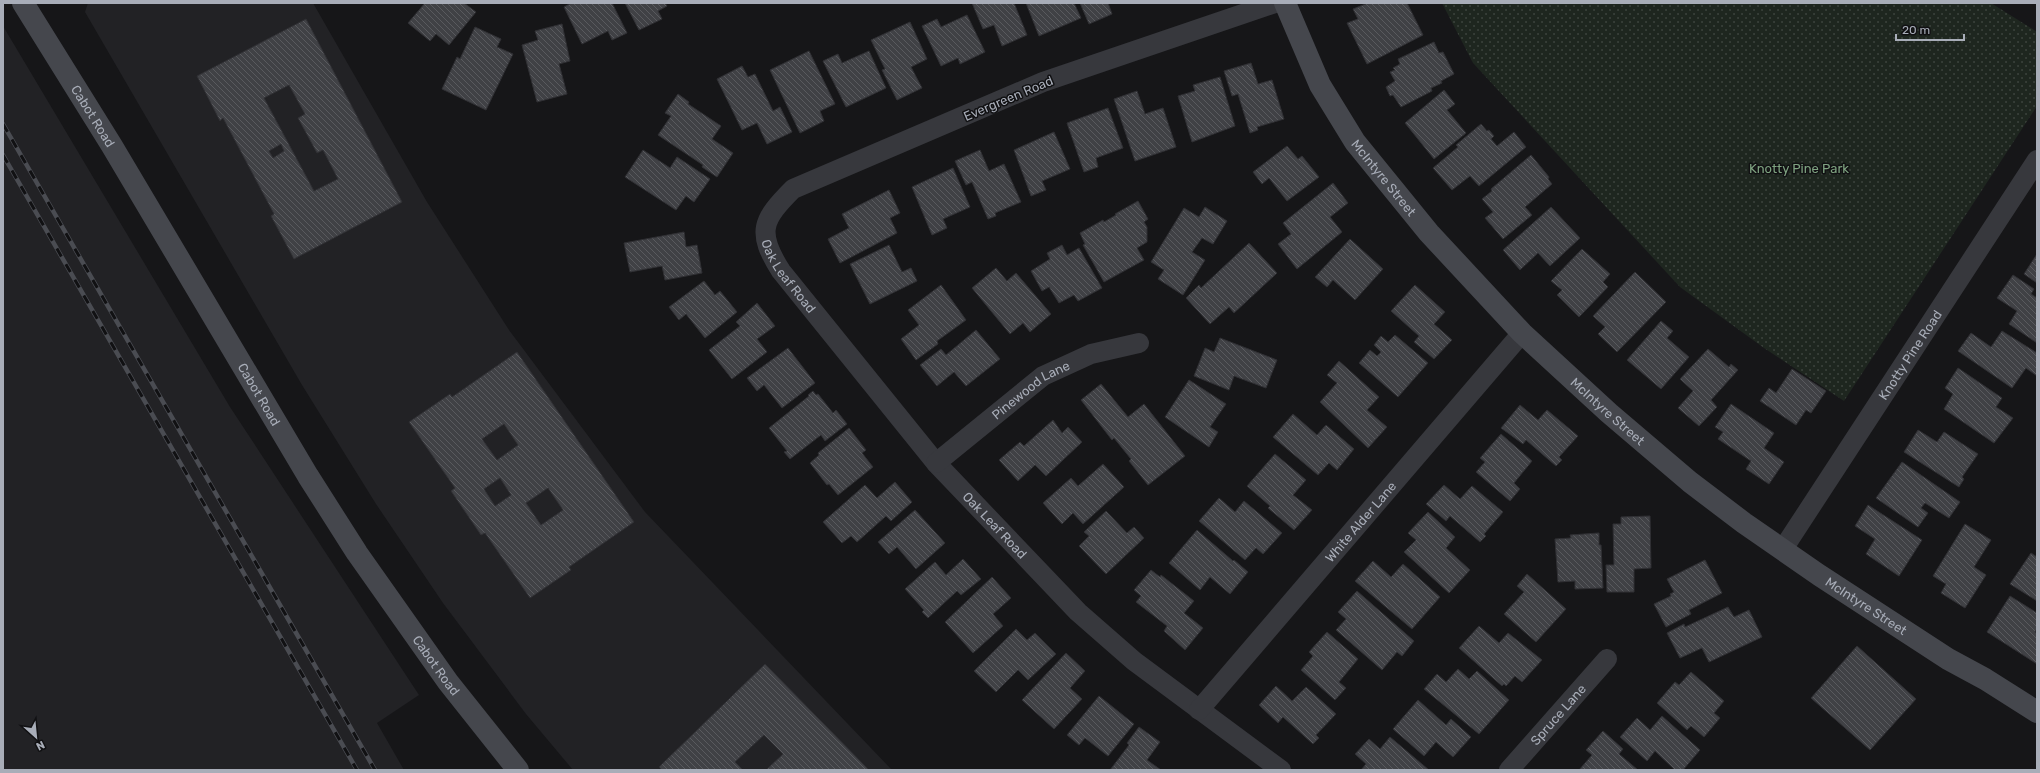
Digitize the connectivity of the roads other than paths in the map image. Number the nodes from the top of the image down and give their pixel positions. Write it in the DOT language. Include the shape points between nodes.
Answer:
graph roads {
  1 [pos="23,3"];
  2 [pos="1274,3"];
  3 [pos="1286,3"];
  4 [pos="2037,160"];
  5 [pos="764,229"];
  6 [pos="1522,333"];
  7 [pos="1139,343"];
  8 [pos="936,463"];
  9 [pos="1783,549"];
  10 [pos="1607,659"];
  11 [pos="1199,710"];
  12 [pos="2037,712"];
  13 [pos="518,770"];
  14 [pos="1282,770"];
  15 [pos="1508,770"];
  1 -- 13 [label="street, Cabot Road" via="116,153 308,476 358,554 448,682"];
  2 -- 5 [label="street, Evergreen Road" via="1043,82 793,189 774,209"];
  3 -- 6 [label="street, McIntyre Street" via="1320,85 1355,142 1429,233"];
  4 -- 9 [label="street, Knotty Pine Road"];
  5 -- 8 [label="street, Oak Leaf Road" via="769,253 781,271"];
  6 -- 9 [label="street, McIntyre Street" via="1690,482"];
  6 -- 11 [label="street, White Alder Lane"];
  7 -- 8 [label="street, Pinewood Lane" via="1091,354 1043,376"];
  8 -- 11 [label="street, Oak Leaf Road" via="1078,612 1134,661"];
  9 -- 12 [label="street, McIntyre Street" via="1948,659"];
  10 -- 15 [label="street, Spruce Lane"];
  11 -- 14 [label="street, Oak Leaf Road"];
}
